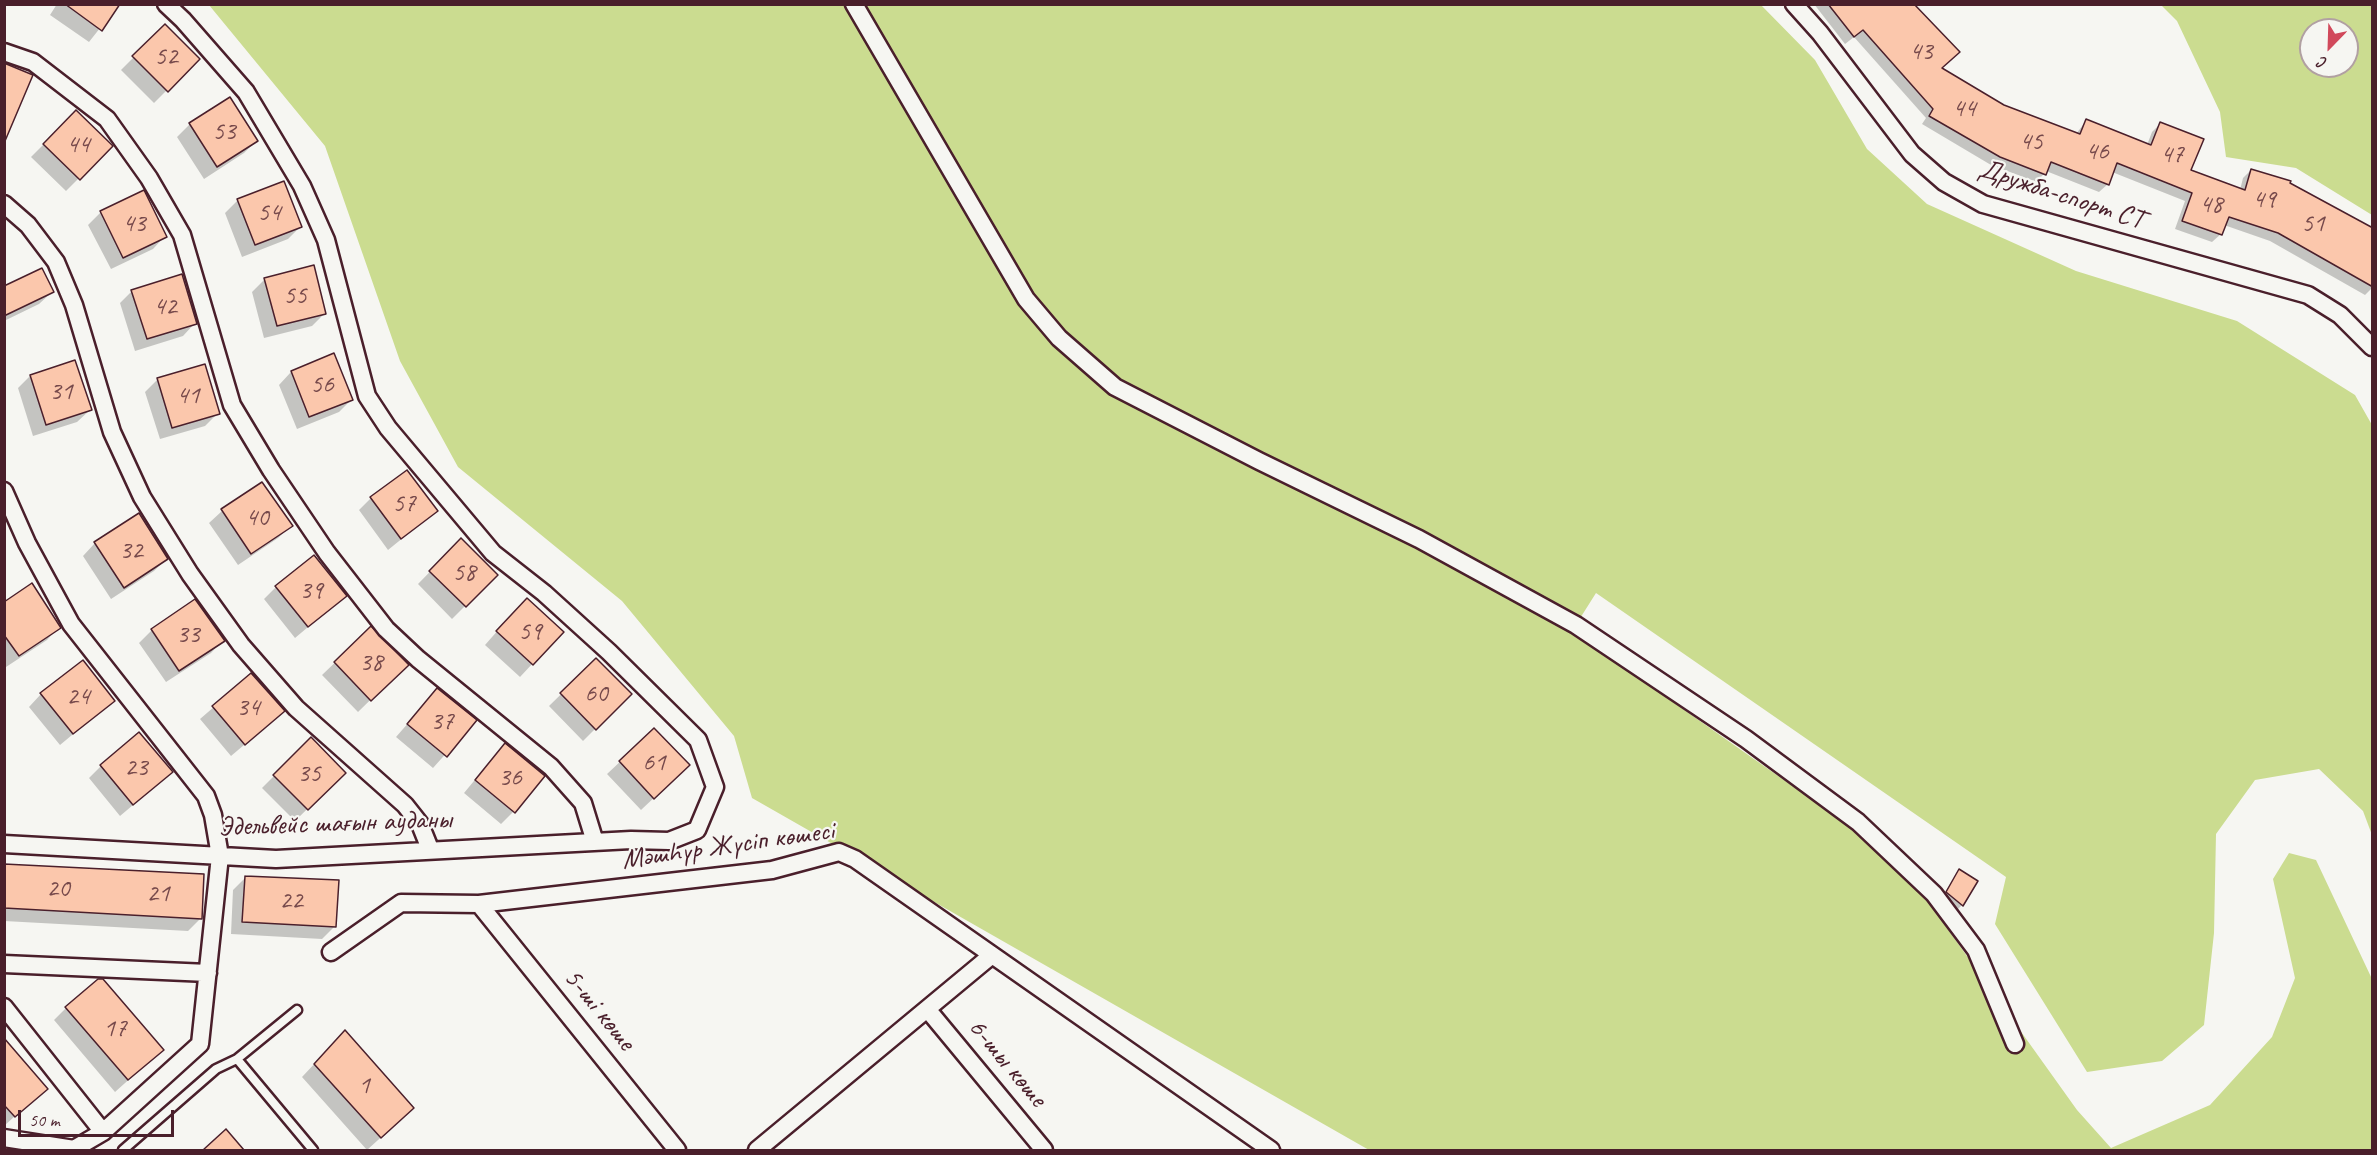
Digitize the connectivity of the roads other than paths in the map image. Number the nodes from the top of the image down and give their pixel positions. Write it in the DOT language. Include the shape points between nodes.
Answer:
graph roads {
  1 [pos="166,4"];
  2 [pos="854,4"];
  3 [pos="1794,4"];
  4 [pos="4,52"];
  5 [pos="4,204"];
  6 [pos="2373,347"];
  7 [pos="4,491"];
  8 [pos="595,842"];
  9 [pos="4,844"];
  10 [pos="430,849"];
  11 [pos="220,856"];
  12 [pos="479,904"];
  13 [pos="331,952"];
  14 [pos="992,955"];
  15 [pos="4,964"];
  16 [pos="208,973"];
  17 [pos="4,1007"];
  18 [pos="297,1010"];
  19 [pos="928,1010"];
  20 [pos="2015,1044"];
  21 [pos="237,1059"];
  22 [pos="103,1132"];
  23 [pos="4,1138"];
  24 [pos="123,1150"];
  25 [pos="313,1150"];
  26 [pos="677,1150"];
  27 [pos="757,1150"];
  28 [pos="1044,1150"];
  29 [pos="1271,1150"];
  1 -- 8 [label="street, Эдельвейс шағын ауданы" via="246,92 302,186 326,240 367,396 388,428 493,553 585,630 698,740 715,787 697,830 669,840"];
  2 -- 20 [label="street" via="1026,299 1059,338 1115,387 1419,539 1576,624 1746,739 1858,822 1934,894 1976,950"];
  3 -- 6 [label="street, Дружба-спорт СТ" via="1912,154 1944,183 1983,204 2308,295 2340,315"];
  4 -- 8 [label="street" via="33,62 106,118 149,178 182,235 232,405 327,553 386,629 410,652 551,767 583,803"];
  5 -- 10 [label="street" via="28,225 56,262 74,305 112,432 142,497 190,574 241,645 296,708 405,806 420,824"];
  7 -- 11 [label="street" via="71,624 206,796"];
  8 -- 10 [label="street, Эдельвейс шағын ауданы"];
  9 -- 11 [label="street, Эдельвейс шағын ауданы"];
  10 -- 11 [label="street, Эдельвейс шағын ауданы" via="276,859"];
  11 -- 16 [label="street"];
  12 -- 13 [label="street, Мәшhүр Жүсіп көшесі" via="401,903"];
  12 -- 14 [label="street, Мәшhүр Жүсіп көшесі" via="772,870 839,852 855,859"];
  12 -- 26 [label="street, 5-ші көше"];
  14 -- 19 [label="street"];
  14 -- 29 [label="street, Мәшhүр Жүсіп көшесі"];
  15 -- 16 [label="street"];
  16 -- 22 [label="street" via="200,1044"];
  17 -- 22 [label="street"];
  18 -- 21 [label="lane"];
  19 -- 27 [label="street"];
  19 -- 28 [label="street, 6-шы көше"];
  21 -- 24 [label="lane" via="216,1069"];
  21 -- 25 [label="lane"];
  22 -- 23 [label="street" via="74,1149"];
}
